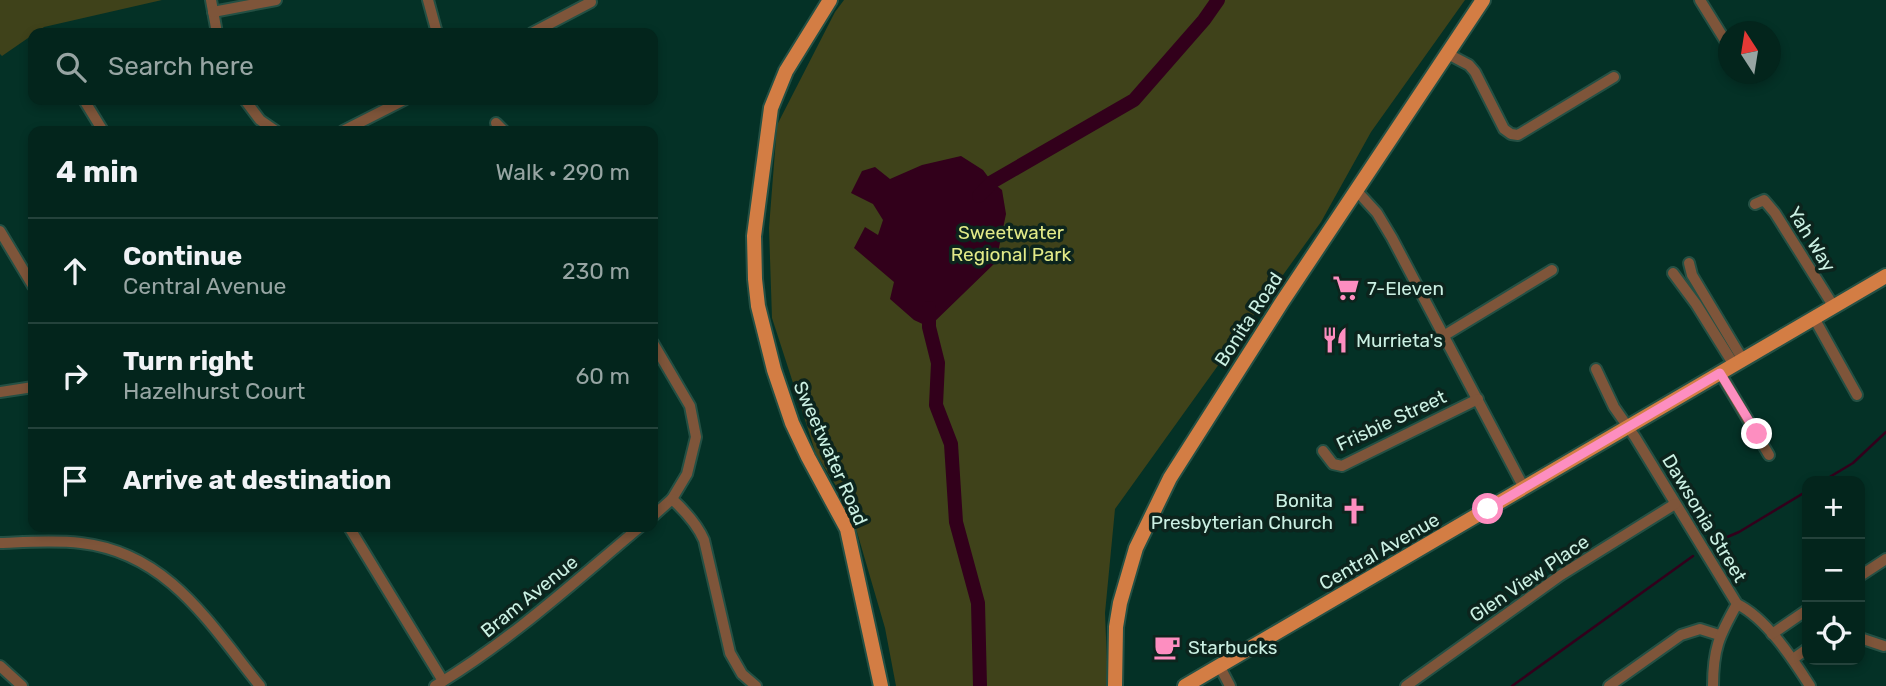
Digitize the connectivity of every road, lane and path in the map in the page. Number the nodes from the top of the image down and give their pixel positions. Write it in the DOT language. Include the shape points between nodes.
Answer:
graph roads {
  1 [pos="276,0"];
  2 [pos="428,0"];
  3 [pos="830,0"];
  4 [pos="1483,0"];
  5 [pos="1700,0"];
  6 [pos="591,2"];
  7 [pos="212,6"];
  8 [pos="216,28"];
  9 [pos="436,28"];
  10 [pos="542,28"];
  11 [pos="1718,28"];
  12 [pos="1448,54"];
  13 [pos="1614,76"];
  14 [pos="87,105"];
  15 [pos="248,105"];
  16 [pos="394,105"];
  17 [pos="100,126"];
  18 [pos="270,126"];
  19 [pos="353,126"];
  20 [pos="1356,190"];
  21 [pos="1755,204"];
  22 [pos="0,231"];
  23 [pos="1689,263"];
  24 [pos="1552,270"];
  25 [pos="1673,273"];
  26 [pos="1886,276"];
  27 [pos="28,278"];
  28 [pos="1834,307"];
  29 [pos="1814,318"];
  30 [pos="1445,335"];
  31 [pos="658,352"];
  32 [pos="1739,362"];
  33 [pos="1596,369"];
  34 [pos="1720,373"];
  35 [pos="28,388"];
  36 [pos="0,392"];
  37 [pos="1857,395"];
  38 [pos="1478,399"];
  39 [pos="1629,428"];
  40 [pos="1323,451"];
  41 [pos="1769,455"];
  42 [pos="1524,488"];
  43 [pos="672,499"];
  44 [pos="1675,504"];
  45 [pos="658,512"];
  46 [pos="352,532"];
  47 [pos="634,532"];
  48 [pos="0,543"];
  49 [pos="1886,559"];
  50 [pos="1865,573"];
  51 [pos="1737,604"];
  52 [pos="1802,614"];
  53 [pos="1719,635"];
  54 [pos="1772,635"];
  55 [pos="1865,640"];
  56 [pos="1884,646"];
  57 [pos="1802,653"];
  58 [pos="1793,659"];
  59 [pos="0,666"];
  60 [pos="1220,667"];
  61 [pos="439,683"];
  62 [pos="749,684"];
  63 [pos="22,686"];
  64 [pos="260,686"];
  65 [pos="881,686"];
  66 [pos="1115,686"];
  67 [pos="1185,686"];
  68 [pos="1230,686"];
  69 [pos="1406,686"];
  70 [pos="1609,686"];
  71 [pos="1713,686"];
  72 [pos="1811,686"];
  1 -- 7 [label="street"];
  2 -- 9 [label="street"];
  3 -- 65 [label="main road, Sweetwater Road" via="786,71 771,108 754,236 755,279 774,370 792,423 847,529"];
  4 -- 12 [label="main road, Bonita Road"];
  5 -- 11 [label="street"];
  6 -- 10 [label="street"];
  7 -- 8 [label="street"];
  12 -- 13 [label="street" via="1475,72 1504,130 1518,135"];
  12 -- 20 [label="main road, Bonita Road"];
  14 -- 17 [label="street"];
  15 -- 18 [label="street"];
  16 -- 19 [label="street"];
  20 -- 30 [label="street, Frisbie Street" via="1377,213"];
  20 -- 66 [label="main road, Bonita Road" via="1170,478 1145,525 1120,603"];
  21 -- 28 [label="street, Yah Way" via="1764,200 1775,213"];
  22 -- 27 [label="street"];
  23 -- 32 [label="street"];
  24 -- 30 [label="street"];
  25 -- 32 [label="street"];
  26 -- 28 [label="main road, Central Avenue"];
  28 -- 29 [label="main road, Central Avenue"];
  29 -- 32 [label="main road, Central Avenue"];
  29 -- 37 [label="street"];
  30 -- 38 [label="street, Frisbie Street"];
  31 -- 43 [label="street" via="690,406 695,429 691,463"];
  32 -- 34 [label="main road, Central Avenue"];
  33 -- 39 [label="street"];
  34 -- 39 [label="main road, Central Avenue"];
  34 -- 41 [label="street"];
  35 -- 36 [label="street"];
  38 -- 40 [label="street, Frisbie Street" via="1342,466 1333,464"];
  38 -- 42 [label="street, Frisbie Street"];
  39 -- 42 [label="main road, Central Avenue"];
  39 -- 44 [label="street, Dawsonia Street"];
  42 -- 60 [label="main road, Central Avenue"];
  43 -- 45 [label="street"];
  43 -- 62 [label="street" via="704,540 730,653"];
  44 -- 51 [label="street, Dawsonia Street"];
  44 -- 69 [label="street, Glen View Place" via="1561,575"];
  46 -- 61 [label="street"];
  47 -- 61 [label="street, Bram Avenue" via="517,631"];
  48 -- 64 [label="street" via="81,543 121,552 145,564 182,591"];
  49 -- 50 [label="street"];
  51 -- 53 [label="street"];
  51 -- 54 [label="street, Dawsonia Street"];
  52 -- 54 [label="street"];
  53 -- 70 [label="street" via="1700,629 1681,635"];
  53 -- 71 [label="street"];
  54 -- 58 [label="street, Dawsonia Street"];
  55 -- 56 [label="street"];
  57 -- 58 [label="street"];
  58 -- 72 [label="street, Dawsonia Street"];
  59 -- 63 [label="street"];
  60 -- 67 [label="main road, Central Avenue"];
  60 -- 68 [label="street"];
}
